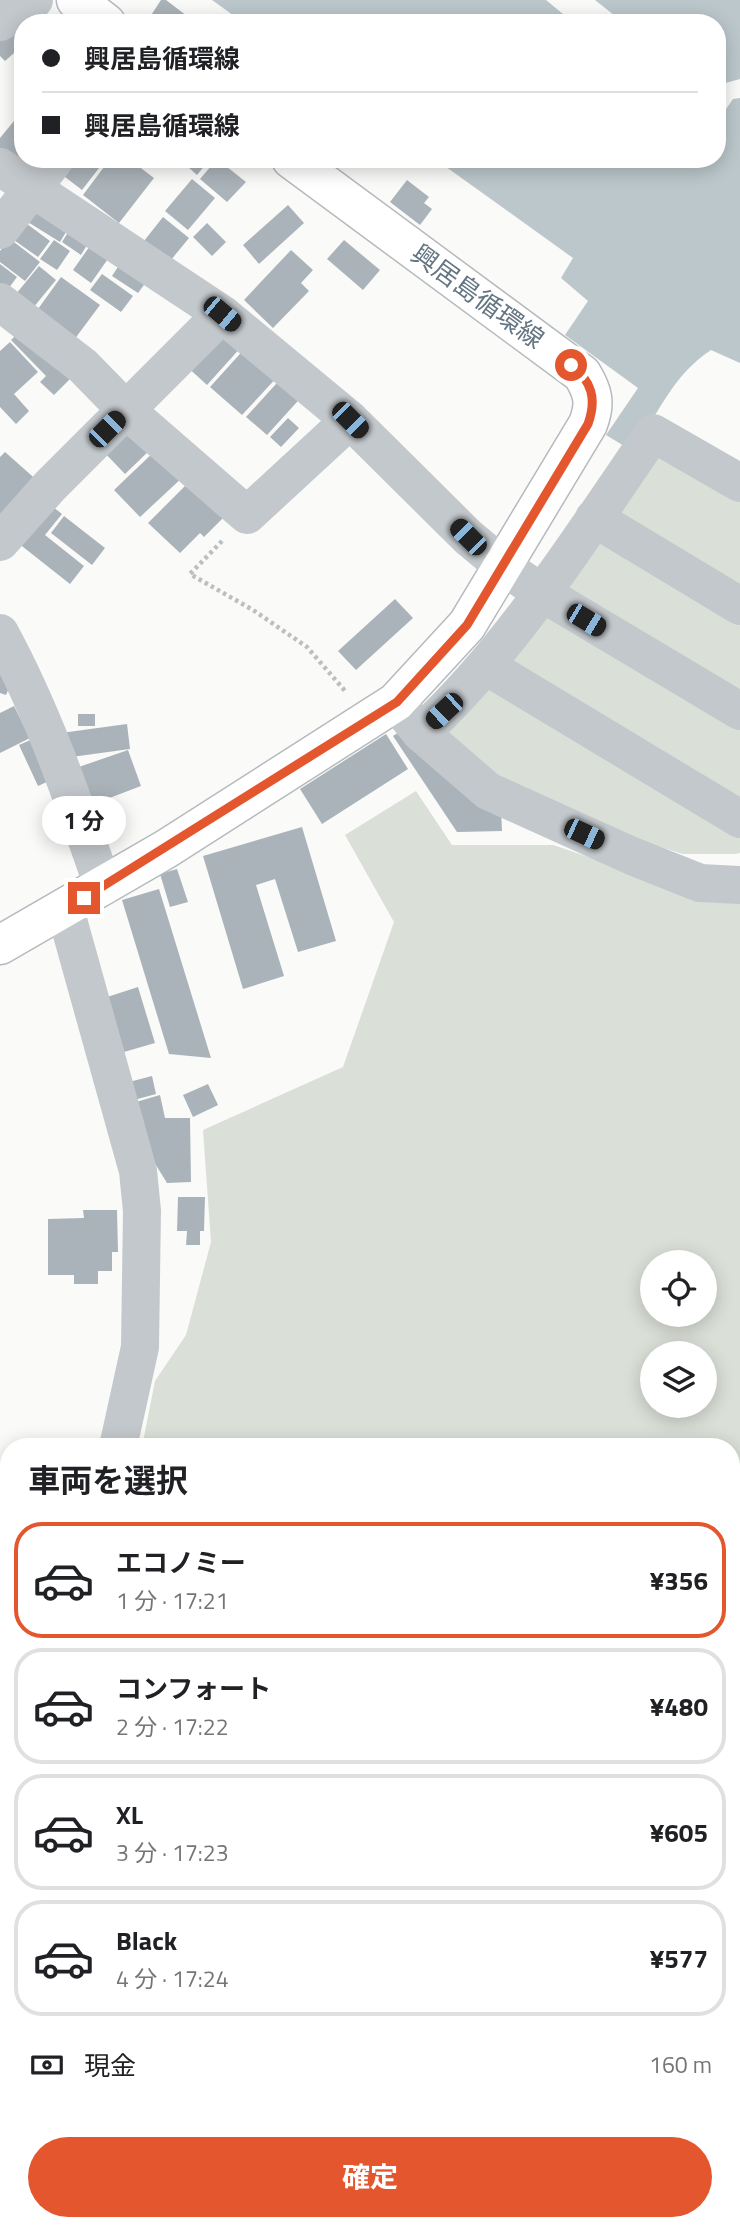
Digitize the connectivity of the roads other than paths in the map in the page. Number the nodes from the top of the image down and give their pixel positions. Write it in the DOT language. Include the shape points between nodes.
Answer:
graph roads {
  1 [pos="34,0"];
  2 [pos="76,0"];
  3 [pos="94,14"];
  4 [pos="0,22"];
  5 [pos="0,167"];
  6 [pos="302,168"];
  7 [pos="44,174"];
  8 [pos="0,230"];
  9 [pos="0,302"];
  10 [pos="222,314"];
  11 [pos="126,410"];
  12 [pos="350,420"];
  13 [pos="740,483"];
  14 [pos="594,518"];
  15 [pos="0,542"];
  16 [pos="525,581"];
  17 [pos="740,606"];
  18 [pos="0,633"];
  19 [pos="486,666"];
  20 [pos="383,711"];
  21 [pos="740,711"];
  22 [pos="421,733"];
  23 [pos="740,819"];
  24 [pos="740,864"];
  25 [pos="657,866"];
  26 [pos="740,885"];
  27 [pos="103,886"];
  28 [pos="65,909"];
  29 [pos="0,945"];
  30 [pos="120,1438"];
  1 -- 4 [label="street"];
  2 -- 3 [label="main road"];
  5 -- 7 [label="street"];
  6 -- 16 [label="main road, 興居島循環線" via="559,356 582,374 591,389 594,407"];
  7 -- 8 [label="street"];
  7 -- 10 [label="street"];
  9 -- 11 [label="street" via="83,366"];
  10 -- 11 [label="street"];
  10 -- 12 [label="street"];
  11 -- 12 [label="street" via="247,515"];
  11 -- 15 [label="street"];
  12 -- 16 [label="street" via="468,537"];
  13 -- 14 [label="street" via="653,433"];
  14 -- 16 [label="street"];
  14 -- 17 [label="street"];
  16 -- 19 [label="street"];
  16 -- 20 [label="main road, 興居島循環線" via="467,625"];
  16 -- 21 [label="street"];
  18 -- 27 [label="street" via="22,673 64,775"];
  19 -- 22 [label="street"];
  19 -- 23 [label="street"];
  20 -- 22 [label="street"];
  20 -- 27 [label="main road, 興居島循環線"];
  22 -- 25 [label="street" via="488,791"];
  24 -- 25 [label="street"];
  25 -- 26 [label="street" via="700,883"];
  27 -- 28 [label="main road, 興居島循環線"];
  28 -- 29 [label="main road, 興居島循環線"];
  28 -- 30 [label="street" via="138,1171 142,1211 140,1347"];
}
